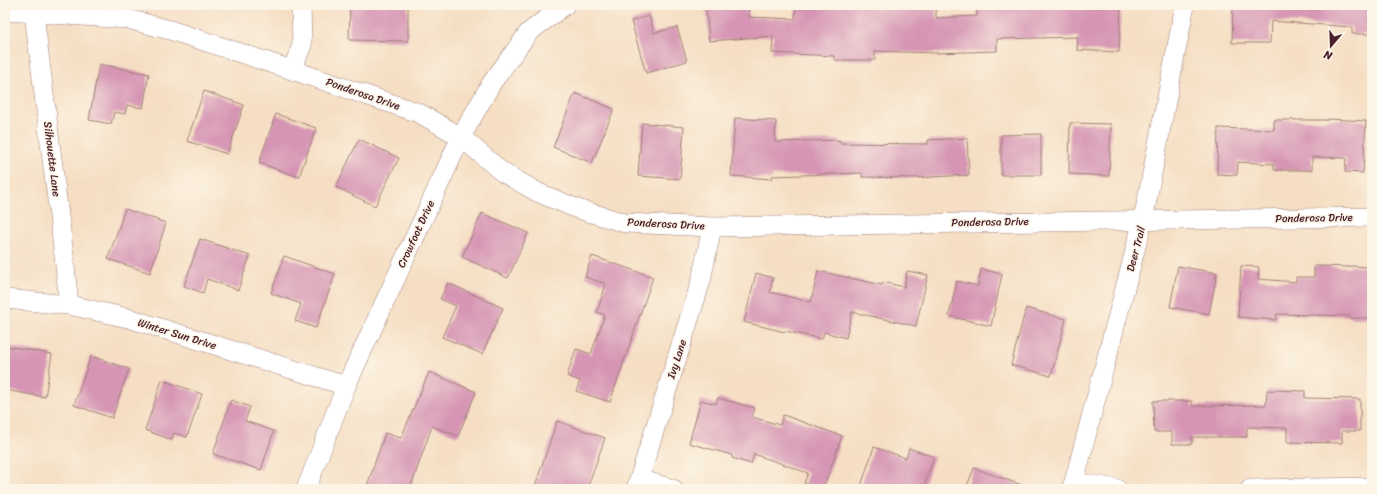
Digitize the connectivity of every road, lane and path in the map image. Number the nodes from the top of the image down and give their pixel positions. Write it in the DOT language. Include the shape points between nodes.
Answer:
graph roads {
  1 [pos="301,5"];
  2 [pos="565,5"];
  3 [pos="1185,5"];
  4 [pos="33,9"];
  5 [pos="5,11"];
  6 [pos="292,70"];
  7 [pos="461,137"];
  8 [pos="1372,217"];
  9 [pos="1143,220"];
  10 [pos="712,227"];
  11 [pos="5,299"];
  12 [pos="69,305"];
  13 [pos="346,386"];
  14 [pos="637,484"];
  15 [pos="1072,486"];
  16 [pos="1372,487"];
  17 [pos="306,489"];
  18 [pos="672,489"];
  19 [pos="1117,489"];
  20 [pos="1250,489"];
  1 -- 6 [label="street" via="302,45"];
  2 -- 7 [label="street, Crowfoot Drive" via="530,32 491,84"];
  3 -- 9 [label="street, Deer Trail"];
  4 -- 5 [label="street, Ponderosa Drive"];
  4 -- 6 [label="street, Ponderosa Drive" via="128,19"];
  4 -- 12 [label="street, Silhouette Lane"];
  6 -- 7 [label="street, Ponderosa Drive" via="419,113"];
  7 -- 10 [label="street, Ponderosa Drive" via="502,172 578,209 625,223"];
  7 -- 13 [label="street, Crowfoot Drive"];
  8 -- 9 [label="street, Ponderosa Drive"];
  9 -- 10 [label="street, Ponderosa Drive"];
  9 -- 15 [label="street, Deer Trail"];
  10 -- 14 [label="street, Ivy Lane" via="702,281"];
  11 -- 12 [label="street, Winter Sun Drive"];
  12 -- 13 [label="street, Winter Sun Drive" via="128,318"];
  13 -- 17 [label="street, Crowfoot Drive"];
  14 -- 18 [label="street"];
  15 -- 19 [label="street"];
  16 -- 20 [label="street"];
}
